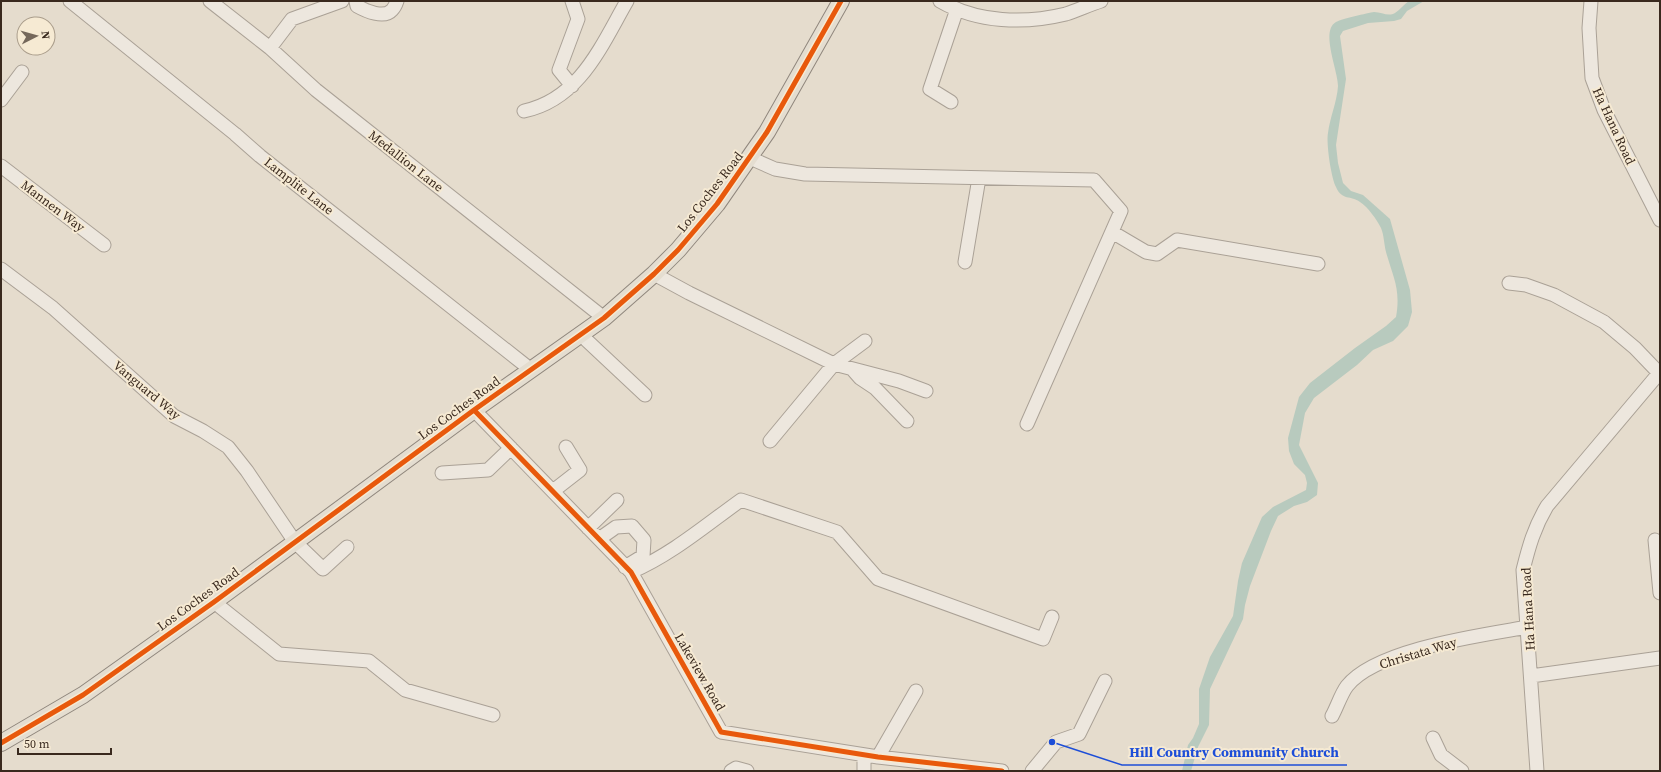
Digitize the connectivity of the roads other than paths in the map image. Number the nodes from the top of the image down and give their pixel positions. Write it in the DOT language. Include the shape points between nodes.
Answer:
graph roads {
  1 [pos="70,1"];
  2 [pos="210,1"];
  3 [pos="342,1"];
  4 [pos="356,1"];
  5 [pos="397,1"];
  6 [pos="572,1"];
  7 [pos="627,1"];
  8 [pos="841,1"];
  9 [pos="940,1"];
  10 [pos="1101,1"];
  11 [pos="1591,1"];
  12 [pos="957,9"];
  13 [pos="270,48"];
  14 [pos="22,72"];
  15 [pos="572,86"];
  16 [pos="1,100"];
  17 [pos="951,102"];
  18 [pos="524,111"];
  19 [pos="750,158"];
  20 [pos="1,166"];
  21 [pos="979,178"];
  22 [pos="1660,220"];
  23 [pos="1112,232"];
  24 [pos="104,245"];
  25 [pos="965,262"];
  26 [pos="1318,264"];
  27 [pos="1,269"];
  28 [pos="654,274"];
  29 [pos="1508,283"];
  30 [pos="604,318"];
  31 [pos="581,335"];
  32 [pos="865,341"];
  33 [pos="834,364"];
  34 [pos="852,368"];
  35 [pos="530,370"];
  36 [pos="1660,372"];
  37 [pos="926,391"];
  38 [pos="645,395"];
  39 [pos="474,410"];
  40 [pos="907,421"];
  41 [pos="1027,424"];
  42 [pos="770,441"];
  43 [pos="566,447"];
  44 [pos="511,448"];
  45 [pos="442,473"];
  46 [pos="553,491"];
  47 [pos="617,500"];
  48 [pos="588,528"];
  49 [pos="599,539"];
  50 [pos="1655,540"];
  51 [pos="294,542"];
  52 [pos="347,547"];
  53 [pos="628,569"];
  54 [pos="1660,593"];
  55 [pos="214,602"];
  56 [pos="1052,617"];
  57 [pos="1528,627"];
  58 [pos="1660,658"];
  59 [pos="1531,676"];
  60 [pos="1105,681"];
  61 [pos="916,691"];
  62 [pos="493,714"];
  63 [pos="1332,716"];
  64 [pos="1433,738"];
  65 [pos="1,743"];
  66 [pos="864,755"];
  67 [pos="878,757"];
  68 [pos="731,771"];
  69 [pos="747,771"];
  70 [pos="864,771"];
  71 [pos="1002,771"];
  72 [pos="1032,771"];
  73 [pos="1462,771"];
  74 [pos="1537,771"];
  1 -- 35 [label="street, Lamplite Lane" via="260,156"];
  2 -- 13 [label="street, Medallion Lane"];
  3 -- 13 [label="street" via="292,19"];
  4 -- 5 [label="street" via="357,6 366,10 387,13"];
  6 -- 15 [label="street" via="578,19 559,70"];
  7 -- 15 [label="street" via="588,68"];
  8 -- 19 [label="main road, Los Coches Road"];
  9 -- 12 [label="street"];
  10 -- 12 [label="street" via="1042,19 1008,21"];
  11 -- 22 [label="street, Ha Hana Road" via="1589,28 1592,78 1604,110"];
  12 -- 17 [label="street" via="930,89"];
  13 -- 30 [label="street, Medallion Lane" via="316,90"];
  14 -- 16 [label="street"];
  15 -- 18 [label="street" via="548,103"];
  19 -- 21 [label="street" via="775,169 805,174"];
  19 -- 28 [label="main road, Los Coches Road" via="701,225"];
  20 -- 24 [label="street, Mannen Way"];
  21 -- 23 [label="street" via="1094,180 1120,211"];
  21 -- 25 [label="street"];
  23 -- 26 [label="street" via="1146,252 1156,254 1177,240"];
  23 -- 41 [label="street"];
  27 -- 51 [label="street, Vanguard Way" via="53,308 174,416 228,447"];
  28 -- 30 [label="main road, Los Coches Road"];
  28 -- 33 [label="street"];
  29 -- 36 [label="street" via="1526,285 1554,295 1604,322"];
  30 -- 31 [label="main road, Los Coches Road"];
  31 -- 35 [label="main road, Los Coches Road"];
  31 -- 38 [label="street"];
  32 -- 33 [label="street"];
  33 -- 34 [label="street"];
  33 -- 42 [label="street"];
  34 -- 37 [label="street"];
  34 -- 40 [label="street"];
  35 -- 39 [label="main road, Los Coches Road"];
  36 -- 57 [label="street, Ha Hana Road" via="1546,506 1536,523 1524,570"];
  39 -- 44 [label="street, Lakeview Road"];
  39 -- 51 [label="main road, Los Coches Road"];
  43 -- 46 [label="street" via="580,470"];
  44 -- 45 [label="street" via="488,470"];
  44 -- 46 [label="street, Lakeview Road"];
  46 -- 48 [label="street, Lakeview Road"];
  47 -- 48 [label="street"];
  48 -- 49 [label="street, Lakeview Road"];
  49 -- 53 [label="street, Lakeview Road"];
  49 -- 53 [label="street" via="616,527 632,526 644,540 643,556"];
  50 -- 54 [label="street"];
  51 -- 52 [label="street, Vanguard Way" via="323,569"];
  51 -- 55 [label="main road, Los Coches Road"];
  53 -- 56 [label="street" via="647,565 741,500 837,532 878,579 1043,639"];
  53 -- 66 [label="street, Lakeview Road" via="721,732"];
  55 -- 62 [label="street" via="279,654 369,661 405,690"];
  55 -- 65 [label="main road, Los Coches Road" via="83,695"];
  57 -- 59 [label="street, Ha Hana Road"];
  57 -- 63 [label="street, Christata Way" via="1442,642 1381,662 1364,671 1347,686"];
  58 -- 59 [label="street"];
  59 -- 74 [label="street, Ha Hana Road"];
  60 -- 72 [label="street" via="1079,734 1056,742"];
  61 -- 67 [label="street"];
  64 -- 73 [label="street" via="1441,755"];
  66 -- 67 [label="street, Lakeview Road"];
  66 -- 70 [label="street"];
  67 -- 71 [label="street, Lakeview Road"];
  68 -- 69 [label="street" via="736,768"];
}
